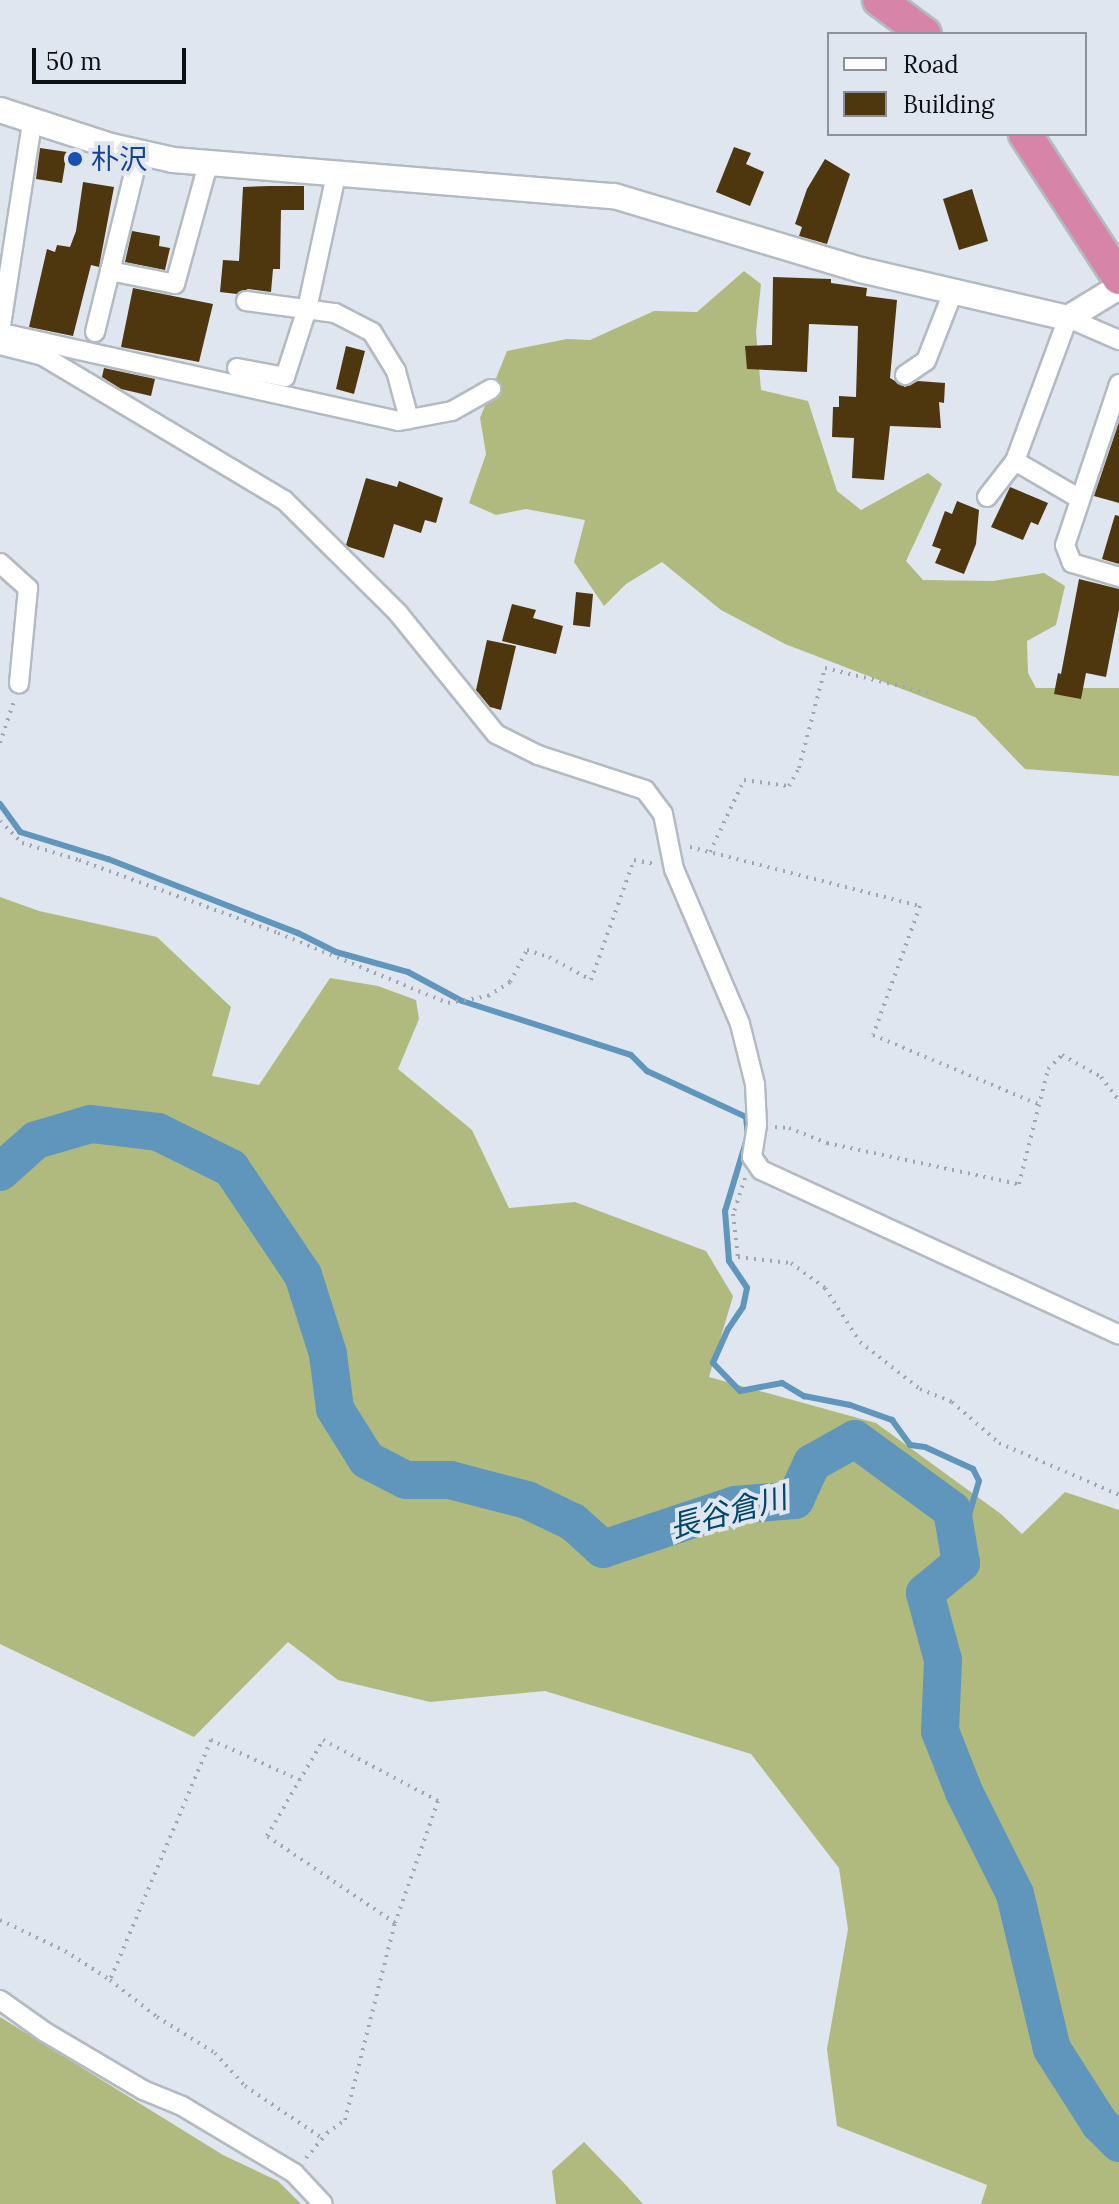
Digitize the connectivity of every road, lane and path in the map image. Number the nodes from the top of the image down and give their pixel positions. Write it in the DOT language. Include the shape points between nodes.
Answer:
graph roads {
  1 [pos="879,0"];
  2 [pos="922,32"];
  3 [pos="0,110"];
  4 [pos="32,123"];
  5 [pos="1026,136"];
  6 [pos="139,153"];
  7 [pos="208,164"];
  8 [pos="336,175"];
  9 [pos="110,271"];
  10 [pos="1119,278"];
  11 [pos="1119,287"];
  12 [pos="953,292"];
  13 [pos="246,301"];
  14 [pos="307,309"];
  15 [pos="1068,318"];
  16 [pos="0,332"];
  17 [pos="95,332"];
  18 [pos="1119,340"];
  19 [pos="0,345"];
  20 [pos="237,368"];
  21 [pos="905,375"];
  22 [pos="1119,384"];
  23 [pos="491,389"];
  24 [pos="1114,417"];
  25 [pos="409,419"];
  26 [pos="1015,461"];
  27 [pos="987,497"];
  28 [pos="1080,499"];
  29 [pos="0,563"];
  30 [pos="1119,577"];
  31 [pos="19,684"];
  32 [pos="928,693"];
  33 [pos="0,743"];
  34 [pos="0,821"];
  35 [pos="672,842"];
  36 [pos="710,852"];
  37 [pos="674,869"];
  38 [pos="1119,1101"];
  39 [pos="1038,1104"];
  40 [pos="757,1125"];
  41 [pos="752,1157"];
  42 [pos="1119,1335"];
  43 [pos="1119,1495"];
  44 [pos="300,1780"];
  45 [pos="0,1920"];
  46 [pos="395,1923"];
  47 [pos="110,1980"];
  48 [pos="0,2000"];
  49 [pos="322,2138"];
  50 [pos="294,2173"];
  51 [pos="323,2204"];
  1 -- 2 [label="highway"];
  3 -- 4 [label="street"];
  4 -- 6 [label="street"];
  4 -- 16 [label="street"];
  5 -- 10 [label="highway"];
  6 -- 7 [label="street"];
  6 -- 9 [label="street"];
  7 -- 8 [label="street"];
  7 -- 9 [label="street" via="175,284"];
  8 -- 12 [label="street" via="614,196"];
  8 -- 14 [label="street"];
  9 -- 17 [label="street"];
  11 -- 15 [label="street"];
  12 -- 15 [label="street"];
  12 -- 21 [label="street" via="926,361"];
  13 -- 14 [label="street"];
  14 -- 20 [label="street" via="285,377"];
  14 -- 25 [label="street" via="335,313 372,332 396,371"];
  15 -- 18 [label="street"];
  15 -- 26 [label="street"];
  16 -- 25 [label="street" via="399,421"];
  19 -- 35 [label="street" via="54,362 284,500 398,613 496,734 538,755 645,790 663,814"];
  22 -- 24 [label="street"];
  23 -- 25 [label="street" via="452,411"];
  24 -- 28 [label="street"];
  26 -- 27 [label="street"];
  26 -- 28 [label="street"];
  28 -- 30 [label="street" via="1065,545 1072,563"];
  29 -- 31 [label="street" via="28,588"];
  31 -- 33 [label="path"];
  32 -- 36 [label="path" via="825,668 799,768 789,786 744,780"];
  34 -- 37 [label="path" via="22,843 278,933 448,1003 488,996 510,982 527,950 591,980 634,860"];
  35 -- 36 [label="path"];
  35 -- 37 [label="street"];
  36 -- 39 [label="path" via="920,906 873,1035"];
  37 -- 40 [label="street" via="740,1024 755,1084"];
  38 -- 39 [label="path" via="1101,1077 1062,1055 1048,1069"];
  39 -- 40 [label="path" via="1019,1184 827,1143 789,1128"];
  40 -- 41 [label="street"];
  41 -- 42 [label="street" via="761,1170"];
  41 -- 43 [label="path" via="733,1214 738,1257 791,1263 825,1288 860,1342 920,1389 952,1402 999,1443"];
  44 -- 46 [label="path" via="267,1836"];
  44 -- 46 [label="path" via="323,1740 438,1801"];
  44 -- 47 [label="path" via="211,1740"];
  45 -- 47 [label="path"];
  46 -- 49 [label="path" via="345,2120"];
  47 -- 49 [label="path" via="215,2053 245,2086"];
  48 -- 50 [label="street" via="119,2076 182,2106"];
  49 -- 50 [label="path"];
  50 -- 51 [label="street"];
}
